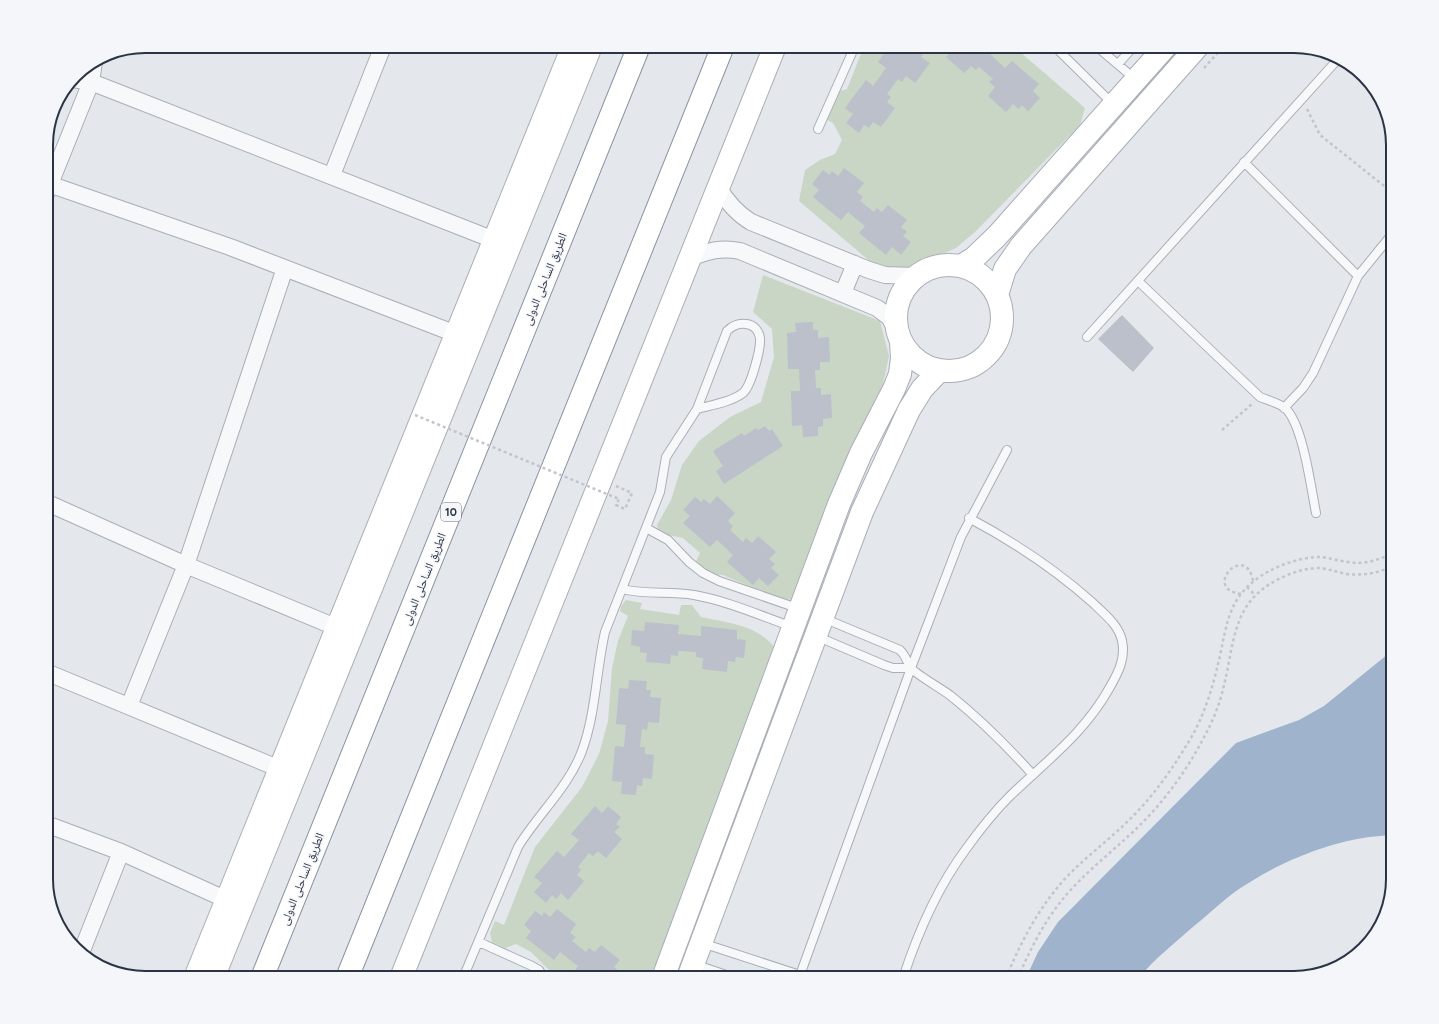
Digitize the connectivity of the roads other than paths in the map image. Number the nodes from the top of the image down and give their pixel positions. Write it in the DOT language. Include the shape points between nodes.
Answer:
graph roads {
  1 [pos="379,53"];
  2 [pos="570,53"];
  3 [pos="588,53"];
  4 [pos="635,53"];
  5 [pos="720,53"];
  6 [pos="758,53"];
  7 [pos="772,53"];
  8 [pos="852,53"];
  9 [pos="1061,53"];
  10 [pos="1105,53"];
  11 [pos="1128,53"];
  12 [pos="1160,53"];
  13 [pos="1192,53"];
  14 [pos="1336,62"];
  15 [pos="1118,64"];
  16 [pos="93,69"];
  17 [pos="80,80"];
  18 [pos="1136,80"];
  19 [pos="91,82"];
  20 [pos="1114,104"];
  21 [pos="818,129"];
  22 [pos="1244,162"];
  23 [pos="53,175"];
  24 [pos="332,175"];
  25 [pos="718,187"];
  26 [pos="53,189"];
  27 [pos="494,240"];
  28 [pos="1386,242"];
  29 [pos="690,258"];
  30 [pos="855,264"];
  31 [pos="961,266"];
  32 [pos="285,268"];
  33 [pos="916,276"];
  34 [pos="1358,276"];
  35 [pos="1138,281"];
  36 [pos="843,293"];
  37 [pos="997,295"];
  38 [pos="456,334"];
  39 [pos="899,336"];
  40 [pos="1086,337"];
  41 [pos="939,371"];
  42 [pos="1284,408"];
  43 [pos="697,409"];
  44 [pos="1007,450"];
  45 [pos="53,505"];
  46 [pos="1316,513"];
  47 [pos="969,518"];
  48 [pos="646,528"];
  49 [pos="186,565"];
  50 [pos="622,589"];
  51 [pos="797,618"];
  52 [pos="819,627"];
  53 [pos="338,628"];
  54 [pos="911,668"];
  55 [pos="53,675"];
  56 [pos="129,706"];
  57 [pos="280,769"];
  58 [pos="1033,775"];
  59 [pos="53,827"];
  60 [pos="121,852"];
  61 [pos="227,900"];
  62 [pos="679,934"];
  63 [pos="479,942"];
  64 [pos="701,943"];
  65 [pos="83,947"];
  66 [pos="672,956"];
  67 [pos="198,971"];
  68 [pos="216,971"];
  69 [pos="265,971"];
  70 [pos="350,971"];
  71 [pos="390,971"];
  72 [pos="403,971"];
  73 [pos="467,971"];
  74 [pos="540,971"];
  75 [pos="666,971"];
  76 [pos="691,971"];
  77 [pos="783,971"];
  78 [pos="802,971"];
  79 [pos="906,971"];
  1 -- 24 [label="street"];
  2 -- 27 [label="main road"];
  3 -- 68 [label="main road"];
  4 -- 69 [label="main road, الطريق الساحلى الدولى / 10"];
  5 -- 70 [label="main road"];
  6 -- 71 [label="main road"];
  7 -- 25 [label="main road"];
  8 -- 21 [label="lane"];
  9 -- 20 [label="lane"];
  10 -- 15 [label="lane"];
  11 -- 15 [label="lane"];
  12 -- 18 [label="main road"];
  13 -- 37 [label="main road" via="1021,246 1005,269"];
  14 -- 22 [label="lane"];
  15 -- 18 [label="lane"];
  16 -- 19 [label="street"];
  17 -- 19 [label="street"];
  18 -- 20 [label="main road"];
  19 -- 23 [label="street"];
  19 -- 24 [label="street"];
  20 -- 31 [label="main road" via="992,241"];
  22 -- 34 [label="lane"];
  22 -- 35 [label="lane"];
  24 -- 27 [label="street"];
  25 -- 29 [label="main road"];
  25 -- 30 [label="street" via="737,213 751,222"];
  26 -- 32 [label="street"];
  27 -- 38 [label="main road"];
  28 -- 34 [label="lane"];
  29 -- 36 [label="street" via="727,248"];
  29 -- 72 [label="main road"];
  30 -- 33 [label="street" via="885,275"];
  30 -- 36 [label="street"];
  31 -- 33 [label="main road" via="937,266"];
  31 -- 37 [label="main road" via="982,276"];
  32 -- 38 [label="street"];
  32 -- 49 [label="street"];
  33 -- 39 [label="main road" via="901,295 896,318"];
  34 -- 42 [label="lane" via="1313,373"];
  35 -- 40 [label="lane"];
  35 -- 42 [label="lane" via="1260,397"];
  36 -- 39 [label="street" via="877,308 889,317"];
  37 -- 41 [label="main road" via="1002,308 1002,320 999,337 990,352 968,368 951,372"];
  38 -- 53 [label="main road"];
  39 -- 41 [label="main road" via="908,352 917,361"];
  39 -- 51 [label="main road" via="902,358 900,374 839,504"];
  41 -- 52 [label="main road" via="915,400 885,461 842,563"];
  42 -- 46 [label="lane" via="1298,430"];
  43 -- 43 [label="lane" via="727,331 737,324 750,324 760,337 750,385 738,397"];
  43 -- 48 [label="lane" via="666,458 660,492"];
  44 -- 47 [label="lane"];
  45 -- 49 [label="street"];
  47 -- 54 [label="lane"];
  47 -- 58 [label="lane" via="1006,538 1074,586 1116,626 1122,640 1123,656 1119,671 1106,695 1073,738"];
  48 -- 50 [label="lane"];
  48 -- 51 [label="lane" via="668,540 703,573"];
  49 -- 53 [label="street"];
  49 -- 56 [label="street"];
  50 -- 51 [label="lane" via="645,593 676,593"];
  50 -- 63 [label="lane" via="605,632 590,726 582,752 556,797 518,846"];
  51 -- 52 [label="main road"];
  51 -- 62 [label="main road"];
  52 -- 54 [label="lane" via="884,666"];
  52 -- 54 [label="lane" via="900,650"];
  52 -- 64 [label="main road"];
  53 -- 57 [label="main road"];
  54 -- 58 [label="lane" via="976,716"];
  54 -- 78 [label="lane"];
  55 -- 56 [label="street"];
  56 -- 57 [label="street"];
  57 -- 61 [label="main road"];
  58 -- 79 [label="lane" via="1008,798 961,856 927,914"];
  59 -- 60 [label="street"];
  60 -- 61 [label="street"];
  60 -- 65 [label="street"];
  61 -- 67 [label="main road"];
  62 -- 64 [label="main road"];
  62 -- 66 [label="main road"];
  63 -- 73 [label="lane"];
  63 -- 74 [label="lane"];
  64 -- 76 [label="main road"];
  64 -- 77 [label="lane"];
  66 -- 75 [label="main road"];
  66 -- 76 [label="main road"];
}
